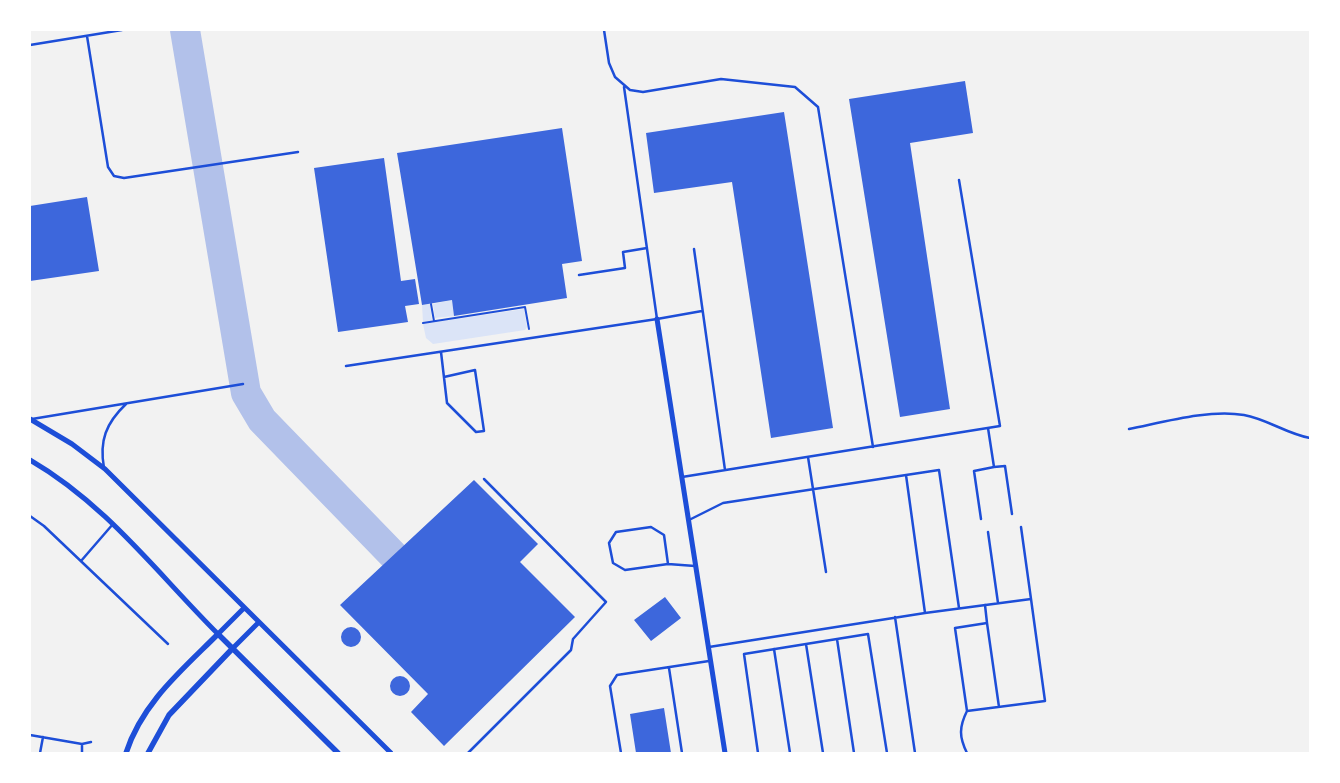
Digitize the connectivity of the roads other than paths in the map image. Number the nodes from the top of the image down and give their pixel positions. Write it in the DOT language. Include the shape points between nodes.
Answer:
graph roads {
  1 [pos="122,30"];
  2 [pos="604,30"];
  3 [pos="87,36"];
  4 [pos="30,45"];
  5 [pos="624,87"];
  6 [pos="298,152"];
  7 [pos="959,180"];
  8 [pos="647,248"];
  9 [pos="694,248"];
  10 [pos="579,275"];
  11 [pos="703,311"];
  12 [pos="657,319"];
  13 [pos="441,352"];
  14 [pos="346,366"];
  15 [pos="444,377"];
  16 [pos="243,384"];
  17 [pos="127,403"];
  18 [pos="30,419"];
  19 [pos="988,428"];
  20 [pos="1129,429"];
  21 [pos="1310,438"];
  22 [pos="873,447"];
  23 [pos="808,457"];
  24 [pos="30,460"];
  25 [pos="994,468"];
  26 [pos="104,469"];
  27 [pos="725,470"];
  28 [pos="906,475"];
  29 [pos="682,477"];
  30 [pos="484,479"];
  31 [pos="814,489"];
  32 [pos="1012,514"];
  33 [pos="30,516"];
  34 [pos="981,518"];
  35 [pos="689,520"];
  36 [pos="114,523"];
  37 [pos="1021,527"];
  38 [pos="988,532"];
  39 [pos="81,561"];
  40 [pos="668,564"];
  41 [pos="696,566"];
  42 [pos="826,572"];
  43 [pos="1031,599"];
  44 [pos="998,603"];
  45 [pos="985,605"];
  46 [pos="244,608"];
  47 [pos="959,608"];
  48 [pos="925,613"];
  49 [pos="895,617"];
  50 [pos="258,622"];
  51 [pos="987,623"];
  52 [pos="218,634"];
  53 [pos="837,639"];
  54 [pos="168,644"];
  55 [pos="806,644"];
  56 [pos="709,647"];
  57 [pos="233,648"];
  58 [pos="774,649"];
  59 [pos="711,661"];
  60 [pos="668,668"];
  61 [pos="1000,707"];
  62 [pos="967,711"];
  63 [pos="30,735"];
  64 [pos="43,737"];
  65 [pos="91,742"];
  66 [pos="82,744"];
  67 [pos="40,753"];
  68 [pos="82,753"];
  69 [pos="126,753"];
  70 [pos="148,753"];
  71 [pos="338,753"];
  72 [pos="391,753"];
  73 [pos="468,753"];
  74 [pos="621,753"];
  75 [pos="682,753"];
  76 [pos="725,753"];
  77 [pos="758,753"];
  78 [pos="790,753"];
  79 [pos="823,753"];
  80 [pos="854,753"];
  81 [pos="887,753"];
  82 [pos="915,753"];
  83 [pos="967,753"];
  1 -- 3 [label="lane"];
  2 -- 5 [label="lane" via="609,63"];
  3 -- 4 [label="lane"];
  3 -- 6 [label="lane" via="108,167 114,176 124,178"];
  5 -- 8 [label="lane"];
  5 -- 22 [label="lane" via="643,92 721,80 795,87 818,107"];
  7 -- 19 [label="lane" via="1000,426"];
  8 -- 10 [label="lane" via="623,252 625,268"];
  8 -- 12 [label="lane"];
  9 -- 11 [label="lane"];
  11 -- 12 [label="lane"];
  11 -- 27 [label="lane"];
  12 -- 13 [label="lane"];
  12 -- 29 [label="street"];
  13 -- 14 [label="lane"];
  13 -- 15 [label="lane"];
  15 -- 15 [label="lane" via="447,403 476,432 484,431 475,370"];
  16 -- 17 [label="lane"];
  17 -- 18 [label="lane"];
  17 -- 26 [label="lane" via="112,416 105,431 102,449"];
  18 -- 26 [label="street" via="72,444"];
  19 -- 22 [label="lane"];
  19 -- 25 [label="lane"];
  20 -- 21 [label="lane" via="1199,416 1242,415"];
  22 -- 23 [label="lane"];
  23 -- 27 [label="lane"];
  23 -- 31 [label="lane"];
  24 -- 36 [label="street" via="73,488"];
  25 -- 32 [label="lane" via="1005,466"];
  25 -- 34 [label="lane" via="974,471"];
  26 -- 46 [label="street"];
  27 -- 29 [label="lane"];
  28 -- 31 [label="lane"];
  28 -- 47 [label="lane" via="940,470"];
  28 -- 48 [label="lane"];
  29 -- 35 [label="street"];
  30 -- 73 [label="lane" via="606,602 573,640 570,650"];
  31 -- 35 [label="lane" via="723,503"];
  31 -- 42 [label="lane"];
  33 -- 39 [label="lane"];
  35 -- 41 [label="street"];
  36 -- 39 [label="lane"];
  36 -- 52 [label="street"];
  37 -- 43 [label="lane"];
  38 -- 44 [label="lane"];
  39 -- 54 [label="lane"];
  40 -- 40 [label="lane" via="625,570 613,563 609,543 616,532 651,527 664,535"];
  40 -- 41 [label="lane"];
  41 -- 56 [label="street"];
  43 -- 44 [label="lane"];
  43 -- 61 [label="lane" via="1045,701"];
  44 -- 45 [label="lane"];
  45 -- 47 [label="lane"];
  45 -- 51 [label="lane"];
  46 -- 50 [label="street"];
  46 -- 52 [label="street"];
  47 -- 48 [label="lane"];
  48 -- 49 [label="lane"];
  49 -- 56 [label="lane"];
  49 -- 82 [label="lane"];
  50 -- 57 [label="street"];
  50 -- 72 [label="street"];
  51 -- 61 [label="lane"];
  51 -- 62 [label="lane" via="955,628"];
  52 -- 57 [label="street"];
  52 -- 69 [label="street" via="153,701 138,723"];
  53 -- 55 [label="lane"];
  53 -- 80 [label="lane"];
  53 -- 81 [label="lane" via="868,634"];
  55 -- 58 [label="lane"];
  55 -- 79 [label="lane"];
  56 -- 59 [label="street"];
  57 -- 70 [label="street" via="169,715"];
  57 -- 71 [label="street"];
  58 -- 77 [label="lane" via="744,654"];
  58 -- 78 [label="lane"];
  59 -- 60 [label="lane"];
  59 -- 76 [label="street"];
  60 -- 74 [label="lane" via="617,675 610,686"];
  60 -- 75 [label="lane"];
  61 -- 62 [label="lane"];
  62 -- 83 [label="lane" via="960,731 960,740"];
  63 -- 64 [label="lane"];
  64 -- 66 [label="lane"];
  64 -- 67 [label="lane"];
  65 -- 66 [label="lane"];
  66 -- 68 [label="lane"];
}
